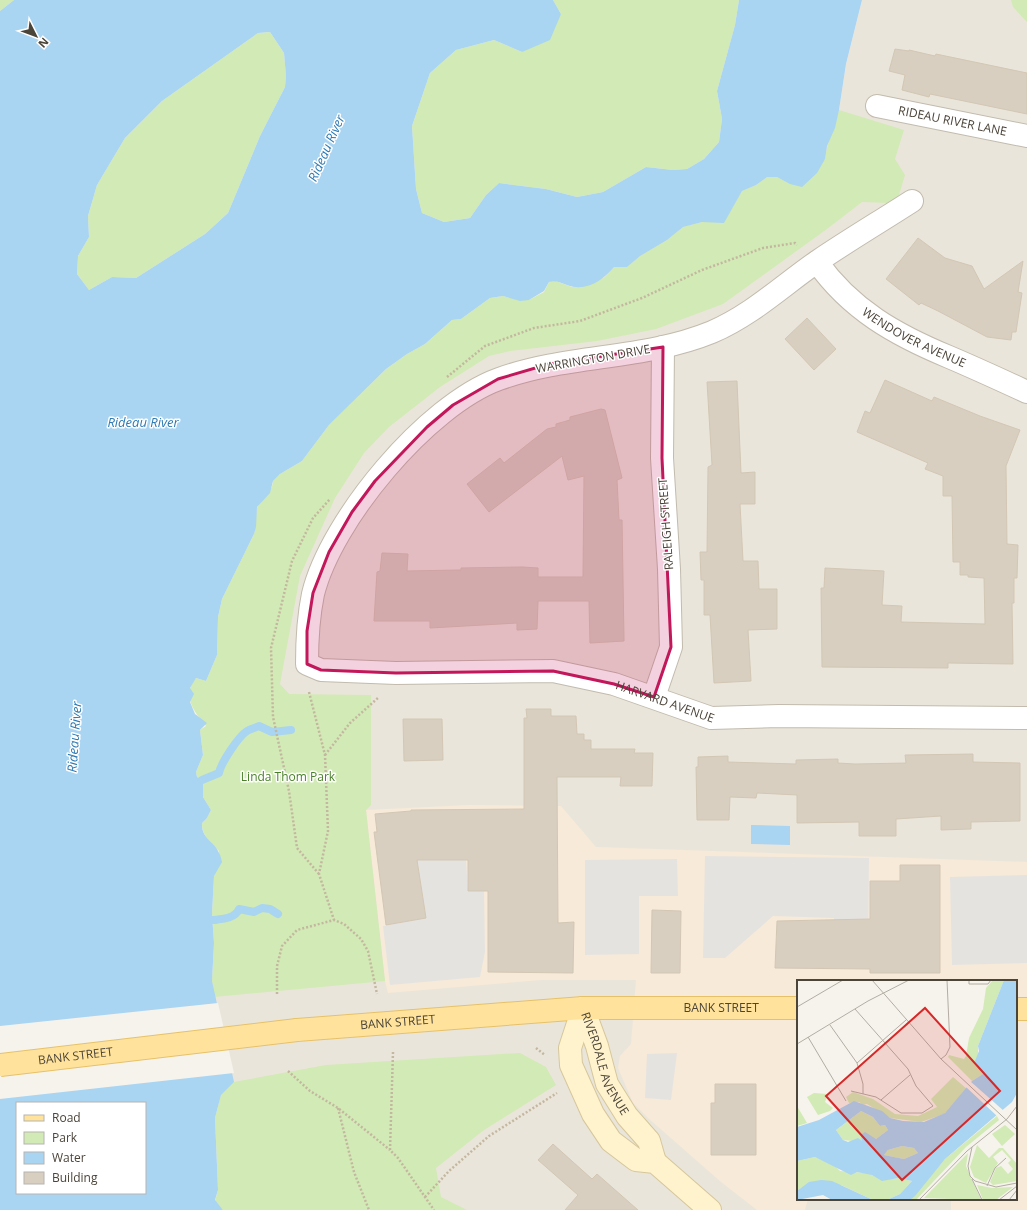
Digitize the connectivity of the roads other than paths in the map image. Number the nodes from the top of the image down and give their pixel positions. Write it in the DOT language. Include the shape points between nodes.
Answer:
graph roads {
  1 [pos="877,106"];
  2 [pos="1027,136"];
  3 [pos="912,201"];
  4 [pos="817,262"];
  5 [pos="663,348"];
  6 [pos="1027,392"];
  7 [pos="307,664"];
  8 [pos="654,697"];
  9 [pos="1027,718"];
  10 [pos="583,1008"];
  11 [pos="797,1008"];
  12 [pos="0,1065"];
  13 [pos="655,1162"];
  14 [pos="710,1210"];
  1 -- 2 [label="street, RIDEAU RIVER LANE"];
  3 -- 4 [label="street, WARRINGTON DRIVE"];
  4 -- 5 [label="street, WARRINGTON DRIVE" via="742,318 712,332"];
  4 -- 6 [label="street, WENDOVER AVENUE" via="831,280 883,325 911,341"];
  5 -- 7 [label="street, WARRINGTON DRIVE" via="549,364 498,379 453,405 427,427 375,481 352,512 329,552 313,594 307,631"];
  5 -- 8 [label="street, RALEIGH STREET" via="662,458 671,648"];
  7 -- 8 [label="street, HARVARD AVENUE" via="320,670 396,673 553,671 614,684"];
  8 -- 9 [label="street, HARVARD AVENUE" via="711,718"];
  10 -- 11 [label="main road, BANK STREET"];
  10 -- 12 [label="main road, BANK STREET, bridge" via="297,1030"];
  10 -- 13 [label="street, RIVERDALE AVENUE" via="607,1084 627,1116 649,1141"];
  10 -- 13 [label="street, RIVERDALE AVENUE" via="570,1048 571,1065 577,1080 593,1114 611,1141 636,1160"];
  13 -- 14 [label="street"];
}
